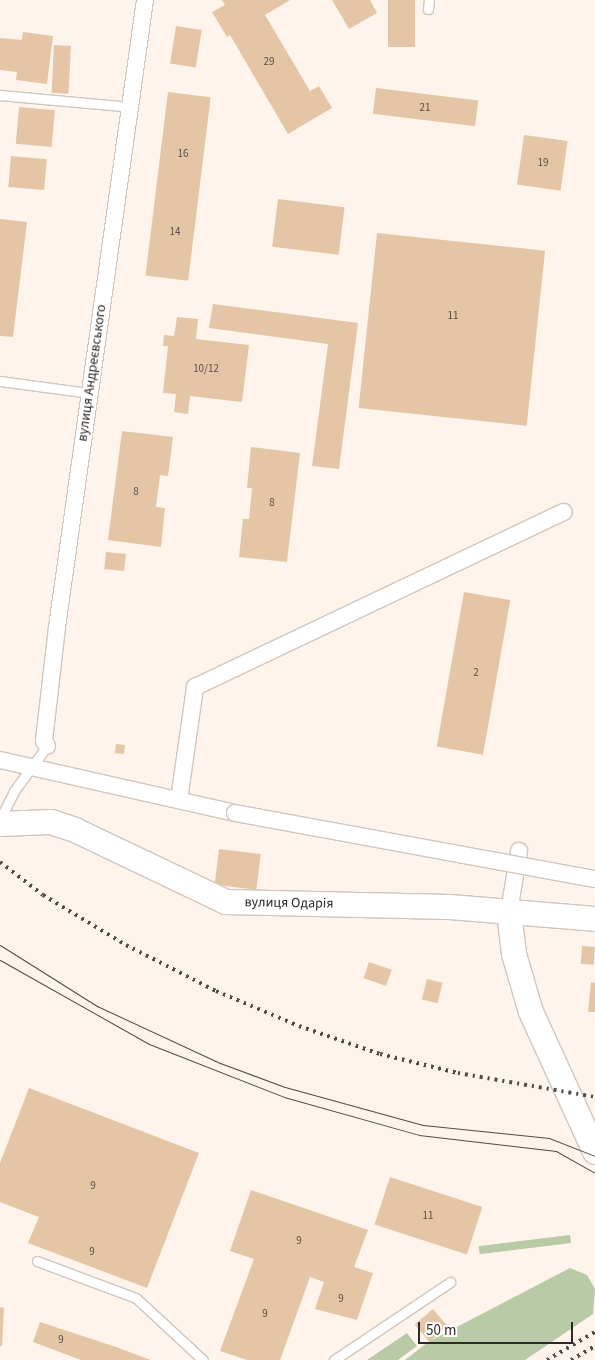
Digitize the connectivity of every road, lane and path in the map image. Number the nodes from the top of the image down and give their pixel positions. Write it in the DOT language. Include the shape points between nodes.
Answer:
graph roads {
  1 [pos="145,0"];
  2 [pos="0,95"];
  3 [pos="131,107"];
  4 [pos="0,381"];
  5 [pos="89,392"];
  6 [pos="564,512"];
  7 [pos="47,746"];
  8 [pos="0,760"];
  9 [pos="31,769"];
  10 [pos="179,800"];
  11 [pos="0,819"];
  12 [pos="0,824"];
  13 [pos="519,851"];
  14 [pos="595,879"];
  15 [pos="509,912"];
  16 [pos="595,919"];
  17 [pos="595,1152"];
  18 [pos="37,1261"];
  19 [pos="450,1282"];
  20 [pos="203,1360"];
  21 [pos="334,1360"];
  1 -- 3 [label="street, вулиця Андреєвського"];
  2 -- 3 [label="lane"];
  3 -- 5 [label="street, вулиця Андреєвського"];
  4 -- 5 [label="lane"];
  5 -- 7 [label="street, вулиця Андреєвського" via="57,627 44,741"];
  6 -- 10 [label="street" via="195,687"];
  7 -- 9 [label="lane"];
  8 -- 9 [label="street"];
  9 -- 10 [label="street"];
  9 -- 11 [label="lane"];
  10 -- 14 [label="street, bridge"];
  12 -- 15 [label="street, вулиця Одарія" via="25,820 67,827 226,902 450,907"];
  13 -- 15 [label="street"];
  15 -- 16 [label="street, вулиця Одарія"];
  15 -- 17 [label="street" via="514,954 530,1012"];
  18 -- 20 [label="lane" via="136,1298"];
  19 -- 21 [label="lane"];
}
